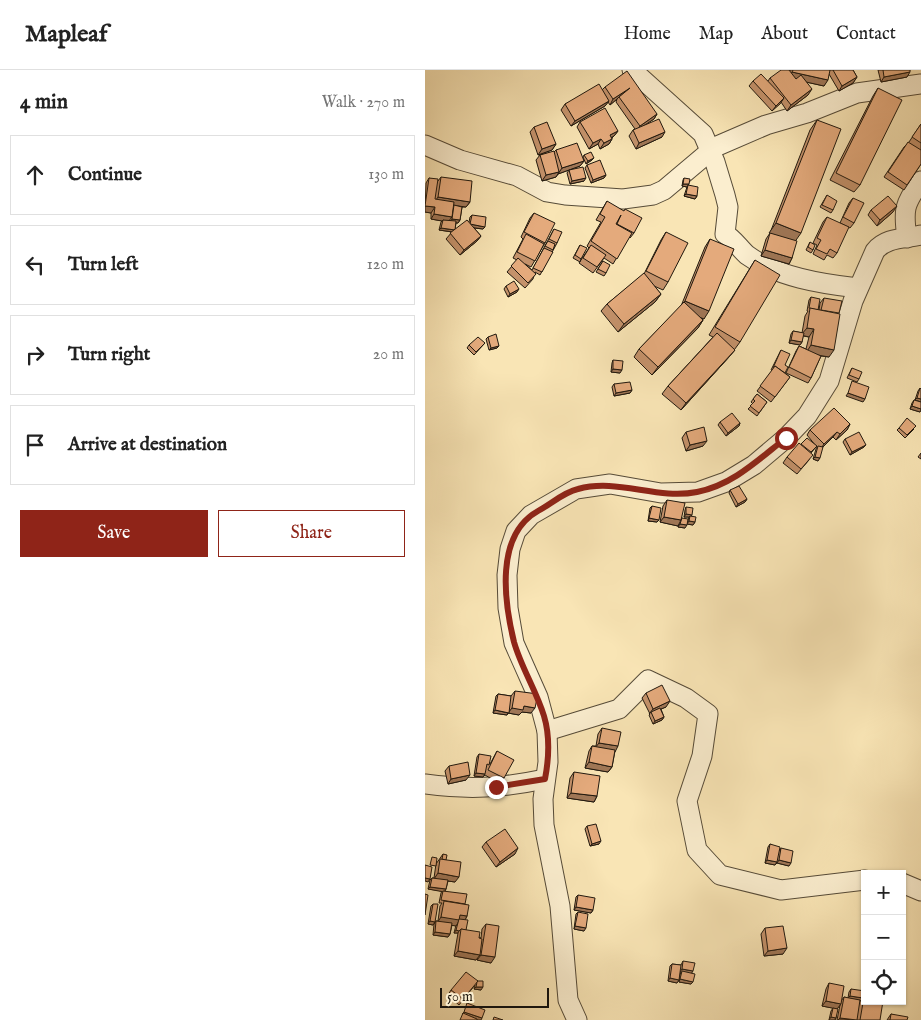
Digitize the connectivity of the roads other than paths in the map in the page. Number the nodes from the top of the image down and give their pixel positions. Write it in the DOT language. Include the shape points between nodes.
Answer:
graph roads {
  1 [pos="632,70"];
  2 [pos="921,84"];
  3 [pos="425,145"];
  4 [pos="711,151"];
  5 [pos="921,181"];
  6 [pos="914,236"];
  7 [pos="858,288"];
  8 [pos="547,731"];
  9 [pos="545,779"];
  10 [pos="425,784"];
  11 [pos="861,880"];
  12 [pos="906,885"];
  13 [pos="921,891"];
  14 [pos="577,1020"];
  1 -- 4 [label="street" via="703,134"];
  2 -- 4 [label="street" via="857,93 766,125"];
  3 -- 4 [label="street" via="460,160 517,176 547,192 617,200 653,195 664,190"];
  4 -- 7 [label="street" via="727,207 725,234 748,255 775,270 813,281"];
  5 -- 6 [label="street" via="903,213"];
  6 -- 7 [label="street" via="879,246"];
  7 -- 8 [label="street" via="829,382 807,416 754,465 726,482 691,493 661,493 609,484 576,489 531,515 516,531 507,575 508,608 515,643"];
  8 -- 9 [label="street"];
  8 -- 11 [label="street" via="619,709 648,680 687,698 708,714 702,756 687,801 697,850 720,876 781,890"];
  9 -- 10 [label="street" via="482,789"];
  9 -- 14 [label="street" via="544,825 560,906 569,1000"];
  12 -- 13 [label="street"];
}
